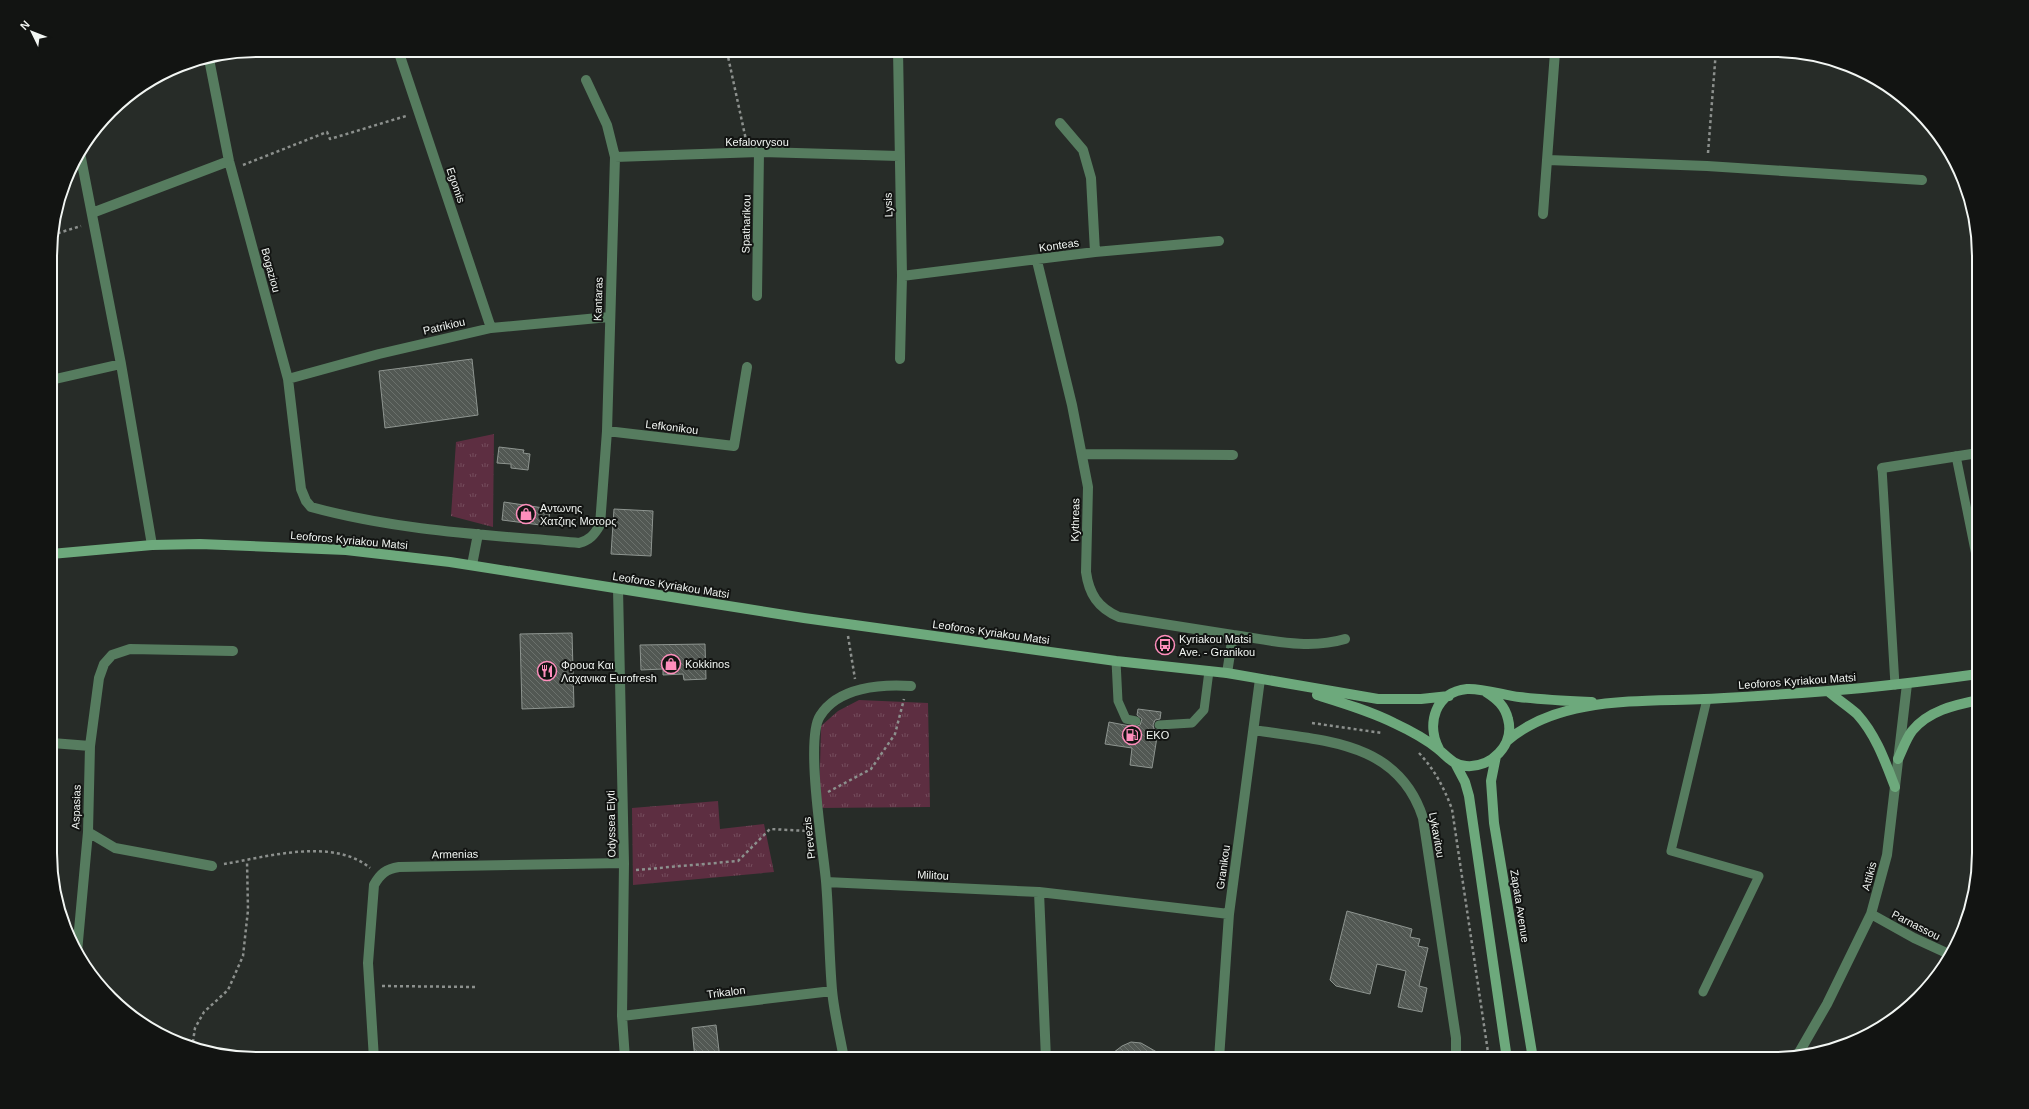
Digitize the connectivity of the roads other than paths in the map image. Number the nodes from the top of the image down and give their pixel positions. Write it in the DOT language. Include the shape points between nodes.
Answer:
graph roads {
  1 [pos="400,57"];
  2 [pos="898,57"];
  3 [pos="1555,57"];
  4 [pos="210,63"];
  5 [pos="586,80"];
  6 [pos="1060,123"];
  7 [pos="754,152"];
  8 [pos="899,156"];
  9 [pos="616,157"];
  10 [pos="1548,160"];
  11 [pos="82,161"];
  12 [pos="231,165"];
  13 [pos="1922,180"];
  14 [pos="1543,214"];
  15 [pos="93,218"];
  16 [pos="1219,241"];
  17 [pos="1096,252"];
  18 [pos="1037,261"];
  19 [pos="902,276"];
  20 [pos="757,296"];
  21 [pos="609,317"];
  22 [pos="491,328"];
  23 [pos="900,359"];
  24 [pos="121,364"];
  25 [pos="747,367"];
  26 [pos="57,379"];
  27 [pos="288,379"];
  28 [pos="607,431"];
  29 [pos="1082,454"];
  30 [pos="1972,454"];
  31 [pos="1233,455"];
  32 [pos="1956,456"];
  33 [pos="1882,468"];
  34 [pos="1972,528"];
  35 [pos="478,534"];
  36 [pos="152,545"];
  37 [pos="57,553"];
  38 [pos="472,565"];
  39 [pos="618,589"];
  40 [pos="1233,635"];
  41 [pos="1345,639"];
  42 [pos="233,651"];
  43 [pos="1116,661"];
  44 [pos="1209,671"];
  45 [pos="1227,673"];
  46 [pos="1972,675"];
  47 [pos="1260,679"];
  48 [pos="1285,684"];
  49 [pos="1907,684"];
  50 [pos="1895,685"];
  51 [pos="909,686"];
  52 [pos="1828,691"];
  53 [pos="1486,692"];
  54 [pos="1449,696"];
  55 [pos="1707,699"];
  56 [pos="1972,702"];
  57 [pos="1616,703"];
  58 [pos="1136,721"];
  59 [pos="1159,725"];
  60 [pos="1254,730"];
  61 [pos="1507,741"];
  62 [pos="57,743"];
  63 [pos="90,746"];
  64 [pos="1439,749"];
  65 [pos="1496,756"];
  66 [pos="1898,759"];
  67 [pos="1455,763"];
  68 [pos="1895,787"];
  69 [pos="88,832"];
  70 [pos="212,866"];
  71 [pos="624,867"];
  72 [pos="826,882"];
  73 [pos="1039,892"];
  74 [pos="1228,914"];
  75 [pos="1871,914"];
  76 [pos="78,941"];
  77 [pos="1945,952"];
  78 [pos="832,991"];
  79 [pos="1703,992"];
  80 [pos="622,1016"];
  81 [pos="1801,1050"];
  82 [pos="374,1052"];
  83 [pos="625,1052"];
  84 [pos="843,1052"];
  85 [pos="1046,1052"];
  86 [pos="1219,1052"];
  87 [pos="1456,1052"];
  88 [pos="1506,1052"];
  89 [pos="1532,1052"];
  1 -- 22 [label="street, Egomis"];
  2 -- 8 [label="street, Lysis"];
  3 -- 10 [label="street"];
  4 -- 12 [label="street, Bogaziou"];
  5 -- 9 [label="street, Kantaras" via="607,125"];
  6 -- 17 [label="street" via="1083,150 1091,178"];
  7 -- 8 [label="street, Kefalovrysou"];
  7 -- 9 [label="street, Kefalovrysou"];
  7 -- 20 [label="street, Spatharikou"];
  8 -- 19 [label="street, Lysis"];
  9 -- 21 [label="street, Kantaras"];
  10 -- 13 [label="street" via="1707,166"];
  10 -- 14 [label="street"];
  11 -- 15 [label="street"];
  12 -- 15 [label="street"];
  12 -- 27 [label="street, Bogaziou"];
  15 -- 24 [label="street"];
  16 -- 17 [label="street, Konteas"];
  17 -- 18 [label="street, Konteas"];
  18 -- 19 [label="street, Konteas"];
  18 -- 29 [label="street, Kythreas"];
  19 -- 23 [label="street, Lysis"];
  21 -- 22 [label="street, Patrikiou"];
  21 -- 28 [label="street, Kantaras"];
  22 -- 27 [label="street, Patrikiou" via="379,354"];
  24 -- 26 [label="street"];
  24 -- 36 [label="street"];
  25 -- 28 [label="street, Lefkonikou" via="734,446"];
  27 -- 35 [label="street, Bogaziou" via="301,489 312,507 374,521"];
  28 -- 35 [label="street, Kantaras" via="600,525 587,541 579,543"];
  29 -- 31 [label="street"];
  29 -- 40 [label="street, Kythreas" via="1088,487 1086,572 1088,583 1099,605 1107,611 1132,620"];
  30 -- 32 [label="street"];
  32 -- 33 [label="street"];
  32 -- 34 [label="lane"];
  33 -- 50 [label="lane"];
  35 -- 38 [label="street"];
  36 -- 37 [label="main road, Leoforos Kyriakou Matsi"];
  36 -- 38 [label="main road, Leoforos Kyriakou Matsi" via="200,544 346,550"];
  38 -- 39 [label="main road, Leoforos Kyriakou Matsi"];
  39 -- 43 [label="main road, Leoforos Kyriakou Matsi" via="846,624"];
  39 -- 71 [label="street, Odyssea Elyti"];
  40 -- 41 [label="street, Kythreas" via="1304,645"];
  40 -- 45 [label="street"];
  42 -- 63 [label="street, Aspasias" via="130,649 112,655 104,664 100,678"];
  43 -- 44 [label="main road, Leoforos Kyriakou Matsi"];
  43 -- 58 [label="lane" via="1118,701 1126,719"];
  44 -- 45 [label="main road, Leoforos Kyriakou Matsi"];
  44 -- 59 [label="lane" via="1204,710 1192,723"];
  45 -- 47 [label="main road, Leoforos Kyriakou Matsi"];
  46 -- 49 [label="main road, Leoforos Kyriakou Matsi"];
  47 -- 48 [label="main road, Leoforos Kyriakou Matsi"];
  47 -- 60 [label="street, Granikou"];
  48 -- 54 [label="main road, Leoforos Kyriakou Matsi" via="1378,699 1407,700"];
  48 -- 64 [label="main road, Leoforos Kyriakou Matsi" via="1388,720"];
  49 -- 50 [label="main road, Leoforos Kyriakou Matsi"];
  49 -- 66 [label="street, Attikis"];
  50 -- 52 [label="main road, Leoforos Kyriakou Matsi"];
  51 -- 72 [label="street, Prevezis" via="884,685 856,691 830,704 820,714 815,725 813,755"];
  52 -- 55 [label="main road, Leoforos Kyriakou Matsi"];
  52 -- 68 [label="main road" via="1856,713 1868,728 1884,758"];
  53 -- 54 [label="main road, Leoforos Kyriakou Matsi" via="1467,689"];
  53 -- 57 [label="main road, Leoforos Kyriakou Matsi" via="1546,700"];
  53 -- 61 [label="main road" via="1498,700 1506,712 1509,722"];
  54 -- 64 [label="main road, Leoforos Kyriakou Matsi" via="1442,702 1433,720 1432,730"];
  55 -- 57 [label="main road, Leoforos Kyriakou Matsi"];
  55 -- 79 [label="lane" via="1671,851 1759,876"];
  56 -- 66 [label="main road" via="1950,707 1923,721 1911,732"];
  57 -- 61 [label="main road, Leoforos Kyriakou Matsi" via="1580,708 1546,717 1523,728"];
  60 -- 74 [label="street, Granikou"];
  60 -- 87 [label="street, Lykavitou" via="1342,745 1367,753 1394,770 1415,797 1423,818"];
  61 -- 65 [label="main road, Leoforos Kyriakou Matsi"];
  62 -- 63 [label="street"];
  63 -- 69 [label="street, Aspasias"];
  64 -- 67 [label="main road, Leoforos Kyriakou Matsi"];
  65 -- 67 [label="main road, Leoforos Kyriakou Matsi" via="1477,766"];
  65 -- 89 [label="main road, Zapata Avenue" via="1491,781 1494,823"];
  66 -- 68 [label="street, Attikis"];
  67 -- 88 [label="main road" via="1469,796"];
  68 -- 75 [label="street, Attikis" via="1887,855"];
  69 -- 70 [label="street" via="115,848"];
  69 -- 76 [label="street, Aspasias"];
  71 -- 80 [label="street, Odyssea Elyti"];
  71 -- 82 [label="street, Armenias" via="389,868 374,885 368,964"];
  72 -- 73 [label="street, Militou"];
  72 -- 78 [label="street, Prevezis"];
  73 -- 74 [label="street, Militou"];
  73 -- 85 [label="street"];
  74 -- 86 [label="street, Granikou"];
  75 -- 77 [label="street, Parnassou"];
  75 -- 81 [label="street, Attikis" via="1827,1004"];
  78 -- 80 [label="street, Trikalon"];
  78 -- 84 [label="street, Prevezis"];
  80 -- 83 [label="street, Odyssea Elyti"];
}
